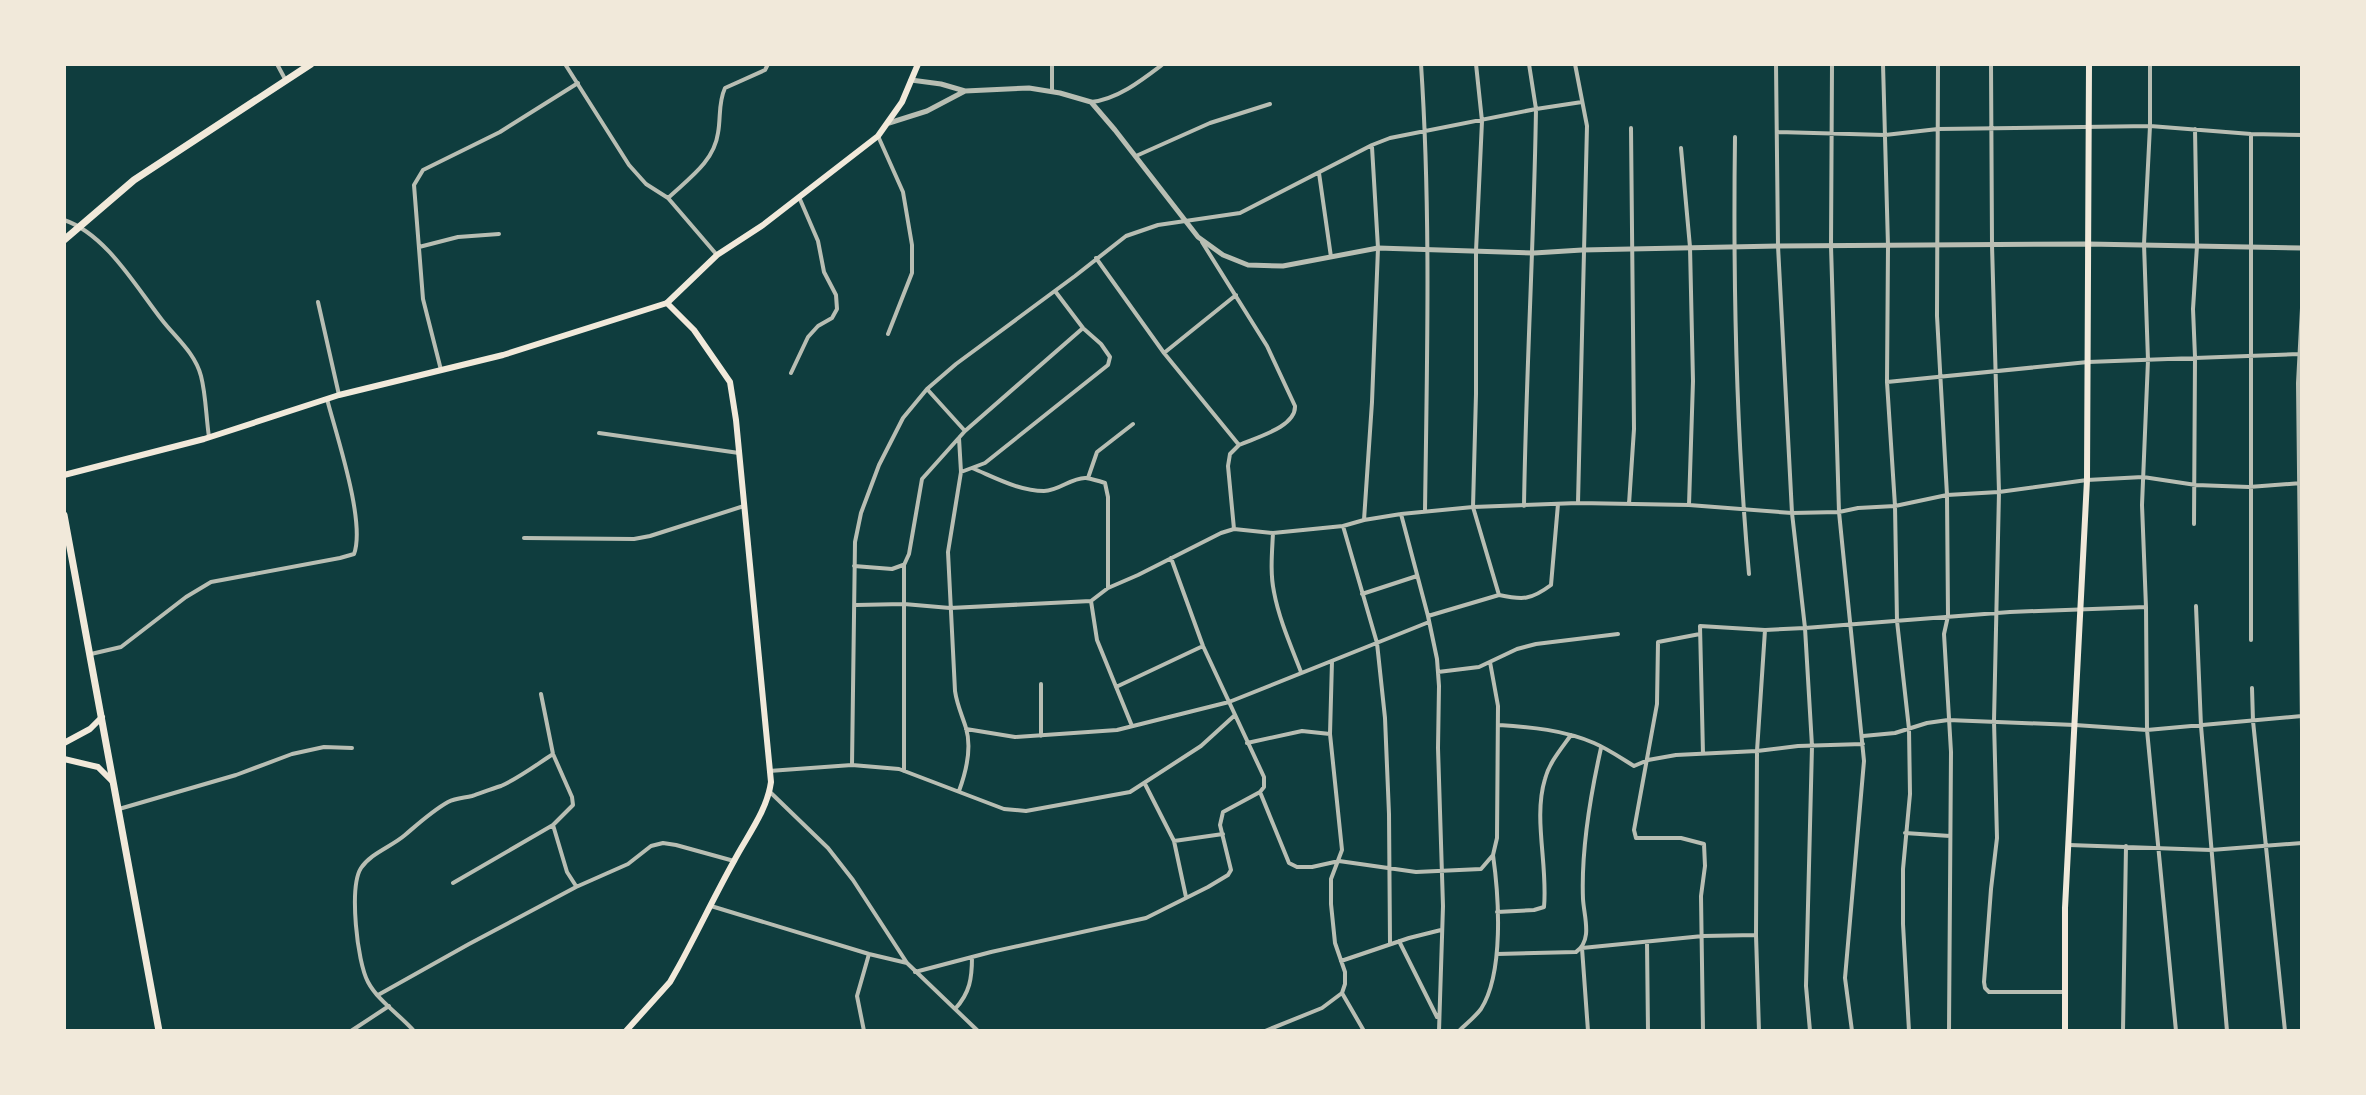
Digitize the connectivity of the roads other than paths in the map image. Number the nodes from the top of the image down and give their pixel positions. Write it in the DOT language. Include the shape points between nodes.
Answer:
graph roads {
  1 [pos="277,64"];
  2 [pos="311,64"];
  3 [pos="565,64"];
  4 [pos="768,64"];
  5 [pos="918,64"];
  6 [pos="1052,64"];
  7 [pos="1163,64"];
  8 [pos="1421,64"];
  9 [pos="1476,64"];
  10 [pos="1529,64"];
  11 [pos="1575,64"];
  12 [pos="1776,64"];
  13 [pos="1832,64"];
  14 [pos="1883,64"];
  15 [pos="1938,64"];
  16 [pos="1991,64"];
  17 [pos="2089,64"];
  18 [pos="2150,64"];
  19 [pos="911,80"];
  20 [pos="286,81"];
  21 [pos="578,83"];
  22 [pos="965,91"];
  23 [pos="1052,92"];
  24 [pos="1091,102"];
  25 [pos="1582,102"];
  26 [pos="1270,104"];
  27 [pos="1536,109"];
  28 [pos="1482,121"];
  29 [pos="889,123"];
  30 [pos="2150,126"];
  31 [pos="1991,127"];
  32 [pos="2088,127"];
  33 [pos="1631,128"];
  34 [pos="1938,129"];
  35 [pos="2195,129"];
  36 [pos="1426,132"];
  37 [pos="1777,132"];
  38 [pos="1832,134"];
  39 [pos="2251,134"];
  40 [pos="1885,135"];
  41 [pos="2302,135"];
  42 [pos="878,136"];
  43 [pos="1735,137"];
  44 [pos="1372,145"];
  45 [pos="1681,148"];
  46 [pos="1136,156"];
  47 [pos="1319,173"];
  48 [pos="799,197"];
  49 [pos="668,198"];
  50 [pos="64,220"];
  51 [pos="1186,221"];
  52 [pos="80,225"];
  53 [pos="499,234"];
  54 [pos="1198,237"];
  55 [pos="64,240"];
  56 [pos="2088,244"];
  57 [pos="2144,244"];
  58 [pos="1992,245"];
  59 [pos="1778,246"];
  60 [pos="1831,246"];
  61 [pos="1888,246"];
  62 [pos="1936,246"];
  63 [pos="2197,246"];
  64 [pos="419,247"];
  65 [pos="1690,247"];
  66 [pos="1734,247"];
  67 [pos="2250,247"];
  68 [pos="1378,248"];
  69 [pos="1633,248"];
  70 [pos="2302,248"];
  71 [pos="1428,249"];
  72 [pos="1582,250"];
  73 [pos="1476,251"];
  74 [pos="1534,253"];
  75 [pos="717,255"];
  76 [pos="1331,257"];
  77 [pos="1096,258"];
  78 [pos="1055,291"];
  79 [pos="1236,295"];
  80 [pos="318,302"];
  81 [pos="667,303"];
  82 [pos="2302,308"];
  83 [pos="1083,328"];
  84 [pos="888,334"];
  85 [pos="1164,353"];
  86 [pos="2301,354"];
  87 [pos="2251,355"];
  88 [pos="2195,357"];
  89 [pos="2148,360"];
  90 [pos="2088,362"];
  91 [pos="441,370"];
  92 [pos="1996,370"];
  93 [pos="791,373"];
  94 [pos="1940,378"];
  95 [pos="1887,382"];
  96 [pos="927,389"];
  97 [pos="339,395"];
  98 [pos="327,399"];
  99 [pos="1133,424"];
  100 [pos="965,431"];
  101 [pos="599,433"];
  102 [pos="209,437"];
  103 [pos="959,438"];
  104 [pos="1239,445"];
  105 [pos="739,453"];
  106 [pos="972,468"];
  107 [pos="961,472"];
  108 [pos="64,475"];
  109 [pos="2143,477"];
  110 [pos="1088,478"];
  111 [pos="2087,480"];
  112 [pos="2301,483"];
  113 [pos="2196,485"];
  114 [pos="2249,487"];
  115 [pos="1999,492"];
  116 [pos="1947,495"];
  117 [pos="1578,503"];
  118 [pos="1558,504"];
  119 [pos="1629,504"];
  120 [pos="1689,505"];
  121 [pos="744,506"];
  122 [pos="1524,506"];
  123 [pos="1895,506"];
  124 [pos="1473,507"];
  125 [pos="1743,509"];
  126 [pos="1425,511"];
  127 [pos="1839,512"];
  128 [pos="1792,513"];
  129 [pos="1401,514"];
  130 [pos="64,515"];
  131 [pos="1364,520"];
  132 [pos="2194,524"];
  133 [pos="1343,526"];
  134 [pos="1234,529"];
  135 [pos="1273,533"];
  136 [pos="524,538"];
  137 [pos="1171,558"];
  138 [pos="904,565"];
  139 [pos="854,566"];
  140 [pos="1749,574"];
  141 [pos="1417,575"];
  142 [pos="1108,588"];
  143 [pos="1362,594"];
  144 [pos="1499,595"];
  145 [pos="1091,601"];
  146 [pos="904,604"];
  147 [pos="856,605"];
  148 [pos="2196,606"];
  149 [pos="2146,607"];
  150 [pos="950,608"];
  151 [pos="2080,609"];
  152 [pos="1996,614"];
  153 [pos="1948,616"];
  154 [pos="1428,619"];
  155 [pos="1897,621"];
  156 [pos="1851,626"];
  157 [pos="1805,628"];
  158 [pos="1765,630"];
  159 [pos="1618,634"];
  160 [pos="1700,634"];
  161 [pos="2251,640"];
  162 [pos="1377,643"];
  163 [pos="1203,646"];
  164 [pos="91,654"];
  165 [pos="1332,661"];
  166 [pos="1490,662"];
  167 [pos="1301,672"];
  168 [pos="1438,672"];
  169 [pos="1041,684"];
  170 [pos="1116,687"];
  171 [pos="2252,688"];
  172 [pos="541,694"];
  173 [pos="1229,702"];
  174 [pos="1235,715"];
  175 [pos="2302,716"];
  176 [pos="102,717"];
  177 [pos="1948,720"];
  178 [pos="1994,721"];
  179 [pos="2253,721"];
  180 [pos="1499,725"];
  181 [pos="2075,725"];
  182 [pos="1132,726"];
  183 [pos="2201,726"];
  184 [pos="966,729"];
  185 [pos="1909,729"];
  186 [pos="2147,730"];
  187 [pos="2302,730"];
  188 [pos="1330,734"];
  189 [pos="1571,735"];
  190 [pos="1041,736"];
  191 [pos="1863,736"];
  192 [pos="64,743"];
  193 [pos="1247,743"];
  194 [pos="1863,744"];
  195 [pos="1812,746"];
  196 [pos="1601,747"];
  197 [pos="352,748"];
  198 [pos="1757,751"];
  199 [pos="553,754"];
  200 [pos="1703,754"];
  201 [pos="64,759"];
  202 [pos="1648,760"];
  203 [pos="852,765"];
  204 [pos="769,771"];
  205 [pos="904,771"];
  206 [pos="112,781"];
  207 [pos="1145,784"];
  208 [pos="959,791"];
  209 [pos="770,792"];
  210 [pos="1260,792"];
  211 [pos="119,809"];
  212 [pos="553,825"];
  213 [pos="1905,833"];
  214 [pos="1223,834"];
  215 [pos="1950,836"];
  216 [pos="1174,841"];
  217 [pos="2302,843"];
  218 [pos="2068,845"];
  219 [pos="2265,845"];
  220 [pos="2126,846"];
  221 [pos="2159,846"];
  222 [pos="2211,850"];
  223 [pos="1493,855"];
  224 [pos="734,861"];
  225 [pos="1339,861"];
  226 [pos="1390,869"];
  227 [pos="1442,871"];
  228 [pos="453,883"];
  229 [pos="576,887"];
  230 [pos="1186,898"];
  231 [pos="711,906"];
  232 [pos="1497,912"];
  233 [pos="1442,930"];
  234 [pos="1756,935"];
  235 [pos="1703,936"];
  236 [pos="1399,941"];
  237 [pos="1647,942"];
  238 [pos="1390,944"];
  239 [pos="1582,948"];
  240 [pos="869,954"];
  241 [pos="1497,954"];
  242 [pos="972,957"];
  243 [pos="1341,961"];
  244 [pos="907,963"];
  245 [pos="915,972"];
  246 [pos="2064,992"];
  247 [pos="1342,993"];
  248 [pos="378,995"];
  249 [pos="389,1006"];
  250 [pos="955,1010"];
  251 [pos="1438,1020"];
  252 [pos="159,1031"];
  253 [pos="351,1031"];
  254 [pos="414,1031"];
  255 [pos="626,1031"];
  256 [pos="864,1031"];
  257 [pos="978,1031"];
  258 [pos="1265,1031"];
  259 [pos="1364,1031"];
  260 [pos="1439,1031"];
  261 [pos="1459,1031"];
  262 [pos="1588,1031"];
  263 [pos="1648,1031"];
  264 [pos="1703,1031"];
  265 [pos="1759,1031"];
  266 [pos="1810,1031"];
  267 [pos="1852,1031"];
  268 [pos="1909,1031"];
  269 [pos="1949,1031"];
  270 [pos="2065,1031"];
  271 [pos="2123,1031"];
  272 [pos="2176,1031"];
  273 [pos="2227,1031"];
  274 [pos="2285,1031"];
  1 -- 20 [label="street"];
  2 -- 20 [label="highway"];
  3 -- 21 [label="street"];
  4 -- 49 [label="street" via="725,88 710,158"];
  5 -- 19 [label="main road"];
  6 -- 23 [label="street"];
  7 -- 24 [label="street" via="1139,83"];
  8 -- 36 [label="street"];
  9 -- 28 [label="street"];
  10 -- 27 [label="street"];
  11 -- 25 [label="street"];
  12 -- 37 [label="street"];
  13 -- 38 [label="street"];
  14 -- 40 [label="street"];
  15 -- 34 [label="street"];
  16 -- 31 [label="street"];
  17 -- 32 [label="main road"];
  18 -- 30 [label="street"];
  19 -- 22 [label="street"];
  19 -- 29 [label="main road"];
  20 -- 52 [label="highway" via="134,180"];
  21 -- 49 [label="street" via="629,165"];
  21 -- 64 [label="street" via="500,132 423,170 414,185"];
  22 -- 23 [label="street"];
  22 -- 29 [label="street"];
  23 -- 24 [label="street"];
  24 -- 46 [label="street"];
  25 -- 27 [label="street"];
  25 -- 72 [label="street" via="1587,126"];
  26 -- 46 [label="street"];
  27 -- 28 [label="street"];
  27 -- 74 [label="street"];
  28 -- 36 [label="street"];
  28 -- 73 [label="street"];
  29 -- 42 [label="main road"];
  30 -- 32 [label="street"];
  30 -- 35 [label="street"];
  30 -- 57 [label="street"];
  31 -- 32 [label="street"];
  31 -- 34 [label="street"];
  31 -- 58 [label="street"];
  32 -- 56 [label="main road"];
  33 -- 69 [label="street"];
  34 -- 40 [label="street"];
  34 -- 62 [label="street"];
  35 -- 39 [label="street"];
  35 -- 63 [label="street"];
  36 -- 44 [label="street"];
  36 -- 71 [label="street"];
  37 -- 38 [label="street"];
  37 -- 59 [label="street"];
  38 -- 40 [label="street"];
  38 -- 60 [label="street"];
  39 -- 41 [label="street"];
  39 -- 67 [label="street"];
  40 -- 61 [label="street"];
  42 -- 48 [label="main road"];
  42 -- 84 [label="street" via="903,192 912,245 912,273"];
  43 -- 66 [label="street"];
  44 -- 47 [label="street"];
  44 -- 68 [label="street"];
  45 -- 65 [label="street"];
  46 -- 51 [label="street"];
  47 -- 51 [label="street" via="1240,213"];
  47 -- 76 [label="street"];
  48 -- 75 [label="main road"];
  48 -- 93 [label="street" via="837,309 808,337"];
  49 -- 75 [label="street"];
  50 -- 52 [label="street"];
  51 -- 54 [label="street"];
  51 -- 77 [label="street" via="1126,236"];
  52 -- 55 [label="highway"];
  52 -- 102 [label="street" via="127,271 188,349 201,374"];
  53 -- 64 [label="street"];
  54 -- 76 [label="street" via="1248,265 1283,266"];
  54 -- 79 [label="street"];
  56 -- 57 [label="street"];
  56 -- 58 [label="street"];
  56 -- 90 [label="main road"];
  57 -- 63 [label="street"];
  57 -- 89 [label="street"];
  58 -- 62 [label="street"];
  58 -- 92 [label="street"];
  59 -- 60 [label="street"];
  59 -- 66 [label="street"];
  59 -- 128 [label="street"];
  60 -- 61 [label="street"];
  60 -- 127 [label="street"];
  61 -- 62 [label="street"];
  61 -- 95 [label="street"];
  62 -- 94 [label="street"];
  63 -- 67 [label="street"];
  63 -- 88 [label="street"];
  64 -- 91 [label="street" via="423,299"];
  65 -- 66 [label="street"];
  65 -- 69 [label="street"];
  65 -- 120 [label="street"];
  66 -- 125 [label="street"];
  67 -- 70 [label="street"];
  67 -- 87 [label="street"];
  68 -- 71 [label="street"];
  68 -- 76 [label="street"];
  68 -- 131 [label="street"];
  69 -- 72 [label="street"];
  69 -- 119 [label="street"];
  71 -- 73 [label="street"];
  71 -- 126 [label="street"];
  72 -- 74 [label="street"];
  72 -- 117 [label="street"];
  73 -- 74 [label="street"];
  73 -- 124 [label="street"];
  74 -- 122 [label="street"];
  75 -- 81 [label="main road"];
  77 -- 78 [label="street"];
  77 -- 85 [label="street"];
  78 -- 83 [label="street"];
  78 -- 96 [label="street"];
  79 -- 85 [label="street"];
  79 -- 104 [label="street" via="1295,406 1289,422"];
  80 -- 97 [label="street"];
  81 -- 91 [label="main road"];
  81 -- 105 [label="main road" via="694,330 730,382"];
  82 -- 86 [label="street"];
  83 -- 100 [label="street"];
  83 -- 106 [label="street" via="1110,357 1108,365"];
  85 -- 104 [label="street"];
  86 -- 87 [label="street"];
  86 -- 112 [label="street"];
  87 -- 88 [label="street"];
  87 -- 114 [label="street"];
  88 -- 89 [label="street"];
  88 -- 113 [label="street"];
  89 -- 90 [label="street"];
  89 -- 109 [label="street"];
  90 -- 92 [label="street"];
  90 -- 111 [label="main road"];
  91 -- 97 [label="main road"];
  92 -- 94 [label="street"];
  92 -- 115 [label="street"];
  94 -- 95 [label="street"];
  94 -- 116 [label="street"];
  95 -- 123 [label="street"];
  96 -- 100 [label="street"];
  96 -- 139 [label="street" via="903,418 879,465 861,513"];
  97 -- 98 [label="main road"];
  98 -- 102 [label="main road"];
  98 -- 164 [label="street" via="351,490 358,544 354,554 211,582 121,647"];
  99 -- 110 [label="street" via="1097,452"];
  100 -- 103 [label="street"];
  101 -- 105 [label="street"];
  102 -- 108 [label="main road"];
  103 -- 107 [label="street"];
  103 -- 138 [label="street" via="922,479"];
  104 -- 134 [label="street" via="1228,466"];
  105 -- 121 [label="main road"];
  106 -- 107 [label="street"];
  106 -- 110 [label="street" via="1024,489 1046,491"];
  107 -- 150 [label="street" via="948,552"];
  109 -- 111 [label="street"];
  109 -- 113 [label="street"];
  109 -- 149 [label="street"];
  110 -- 142 [label="street" via="1105,483 1108,497"];
  111 -- 115 [label="street"];
  111 -- 151 [label="main road"];
  112 -- 114 [label="street"];
  112 -- 175 [label="street"];
  113 -- 114 [label="street"];
  113 -- 132 [label="street"];
  114 -- 161 [label="street"];
  115 -- 116 [label="street"];
  115 -- 152 [label="street"];
  116 -- 123 [label="street"];
  116 -- 153 [label="street"];
  117 -- 118 [label="street"];
  117 -- 119 [label="street"];
  118 -- 122 [label="street"];
  118 -- 144 [label="street" via="1551,585 1520,600"];
  119 -- 120 [label="street"];
  120 -- 125 [label="street"];
  121 -- 136 [label="street" via="634,539"];
  121 -- 204 [label="main road"];
  122 -- 124 [label="street"];
  123 -- 127 [label="street"];
  123 -- 155 [label="street"];
  124 -- 126 [label="street"];
  124 -- 144 [label="street"];
  125 -- 128 [label="street"];
  125 -- 140 [label="street"];
  126 -- 129 [label="street"];
  127 -- 128 [label="street"];
  127 -- 156 [label="street"];
  128 -- 157 [label="street"];
  129 -- 131 [label="street"];
  129 -- 141 [label="street"];
  130 -- 164 [label="highway"];
  131 -- 133 [label="street"];
  133 -- 135 [label="street"];
  133 -- 143 [label="street"];
  134 -- 135 [label="street"];
  134 -- 137 [label="street"];
  135 -- 167 [label="street" via="1274,591"];
  137 -- 142 [label="street"];
  137 -- 163 [label="street"];
  138 -- 139 [label="street"];
  138 -- 146 [label="street"];
  139 -- 147 [label="street"];
  141 -- 143 [label="street"];
  141 -- 154 [label="street"];
  142 -- 145 [label="street"];
  143 -- 162 [label="street"];
  144 -- 154 [label="street"];
  145 -- 150 [label="street"];
  145 -- 170 [label="street" via="1097,640"];
  146 -- 147 [label="street"];
  146 -- 150 [label="street"];
  146 -- 205 [label="street"];
  147 -- 203 [label="street"];
  148 -- 183 [label="street"];
  149 -- 151 [label="street"];
  149 -- 186 [label="street"];
  150 -- 184 [label="street" via="955,691"];
  151 -- 152 [label="street"];
  151 -- 181 [label="main road"];
  152 -- 153 [label="street"];
  152 -- 178 [label="street"];
  153 -- 155 [label="street"];
  153 -- 177 [label="street"];
  154 -- 162 [label="street"];
  154 -- 168 [label="street"];
  155 -- 156 [label="street"];
  155 -- 185 [label="street"];
  156 -- 157 [label="street"];
  156 -- 191 [label="street"];
  157 -- 158 [label="street"];
  157 -- 195 [label="street"];
  158 -- 160 [label="street" via="1700,626"];
  158 -- 198 [label="street"];
  159 -- 166 [label="street" via="1536,644"];
  160 -- 200 [label="street"];
  160 -- 202 [label="street" via="1658,642 1657,704"];
  162 -- 165 [label="street"];
  162 -- 226 [label="street"];
  163 -- 170 [label="street"];
  163 -- 173 [label="street"];
  164 -- 176 [label="highway"];
  165 -- 167 [label="street"];
  165 -- 188 [label="street"];
  166 -- 168 [label="street"];
  166 -- 180 [label="street"];
  167 -- 173 [label="street"];
  168 -- 227 [label="street"];
  169 -- 190 [label="street"];
  170 -- 182 [label="street"];
  171 -- 179 [label="street"];
  172 -- 199 [label="street"];
  173 -- 174 [label="street"];
  173 -- 182 [label="street"];
  174 -- 193 [label="street"];
  174 -- 207 [label="street"];
  175 -- 179 [label="street"];
  175 -- 187 [label="street"];
  176 -- 192 [label="main road"];
  176 -- 206 [label="highway"];
  177 -- 178 [label="street"];
  177 -- 185 [label="street"];
  177 -- 215 [label="street"];
  178 -- 181 [label="street"];
  178 -- 246 [label="street" via="1997,838 1985,988"];
  179 -- 183 [label="street"];
  179 -- 219 [label="street"];
  180 -- 189 [label="street"];
  180 -- 223 [label="street"];
  181 -- 186 [label="street"];
  181 -- 218 [label="main road"];
  182 -- 190 [label="street"];
  183 -- 186 [label="street"];
  183 -- 222 [label="street"];
  184 -- 190 [label="street"];
  184 -- 208 [label="street" via="968,753"];
  185 -- 191 [label="street"];
  185 -- 213 [label="street"];
  186 -- 221 [label="street"];
  188 -- 193 [label="street" via="1302,731"];
  188 -- 225 [label="street" via="1340,816"];
  189 -- 196 [label="street"];
  189 -- 232 [label="street" via="1551,763 1540,802 1544,907"];
  191 -- 194 [label="street"];
  193 -- 210 [label="street" via="1264,777"];
  194 -- 195 [label="street"];
  194 -- 267 [label="street" via="1845,978"];
  195 -- 198 [label="street"];
  195 -- 266 [label="street" via="1806,986"];
  196 -- 202 [label="street" via="1634,766"];
  196 -- 239 [label="street" via="1588,819"];
  197 -- 211 [label="street" via="292,754"];
  198 -- 200 [label="street"];
  198 -- 234 [label="street"];
  199 -- 212 [label="street" via="573,805"];
  199 -- 248 [label="street" via="503,785 447,803 362,867 357,886 358,953"];
  200 -- 202 [label="street"];
  201 -- 206 [label="main road" via="98,767"];
  202 -- 235 [label="street" via="1636,838 1704,844"];
  203 -- 204 [label="street"];
  203 -- 205 [label="street"];
  204 -- 209 [label="main road"];
  205 -- 208 [label="street"];
  206 -- 211 [label="highway"];
  207 -- 208 [label="street" via="1130,792 1026,811 1004,809"];
  207 -- 216 [label="street"];
  209 -- 224 [label="main road"];
  209 -- 244 [label="street" via="836,858"];
  210 -- 214 [label="street" via="1223,812"];
  210 -- 225 [label="street" via="1289,863 1312,867"];
  211 -- 252 [label="highway"];
  212 -- 228 [label="street"];
  212 -- 229 [label="street"];
  213 -- 215 [label="street"];
  213 -- 268 [label="street"];
  214 -- 216 [label="street"];
  214 -- 230 [label="street" via="1231,870"];
  215 -- 269 [label="street"];
  216 -- 230 [label="street"];
  217 -- 219 [label="street"];
  218 -- 220 [label="street"];
  218 -- 246 [label="main road"];
  219 -- 222 [label="street"];
  219 -- 274 [label="street"];
  220 -- 221 [label="street"];
  220 -- 271 [label="street"];
  221 -- 222 [label="street"];
  221 -- 272 [label="street"];
  222 -- 273 [label="street"];
  223 -- 227 [label="street" via="1481,869"];
  223 -- 232 [label="street"];
  224 -- 229 [label="street" via="663,843"];
  224 -- 231 [label="main road"];
  225 -- 226 [label="street"];
  225 -- 243 [label="street" via="1331,879 1331,904"];
  226 -- 227 [label="street"];
  226 -- 238 [label="street"];
  227 -- 233 [label="street"];
  229 -- 248 [label="street"];
  230 -- 242 [label="street" via="1146,918"];
  231 -- 240 [label="street"];
  231 -- 255 [label="main road" via="670,982"];
  232 -- 241 [label="street"];
  233 -- 236 [label="street"];
  233 -- 251 [label="street"];
  234 -- 235 [label="street"];
  234 -- 265 [label="street"];
  235 -- 237 [label="street"];
  235 -- 264 [label="street"];
  236 -- 238 [label="street"];
  236 -- 251 [label="street"];
  237 -- 239 [label="street"];
  237 -- 263 [label="street"];
  238 -- 243 [label="street"];
  239 -- 241 [label="street"];
  239 -- 262 [label="street"];
  240 -- 244 [label="street"];
  240 -- 256 [label="street" via="857,996"];
  241 -- 261 [label="street" via="1489,991"];
  242 -- 245 [label="street"];
  242 -- 250 [label="street" via="969,989"];
  243 -- 247 [label="street"];
  244 -- 245 [label="street"];
  245 -- 250 [label="street"];
  246 -- 270 [label="main road"];
  247 -- 258 [label="street" via="1322,1008"];
  247 -- 259 [label="street"];
  248 -- 249 [label="street"];
  249 -- 253 [label="street"];
  249 -- 254 [label="street"];
  250 -- 257 [label="street"];
  251 -- 260 [label="street"];
}
